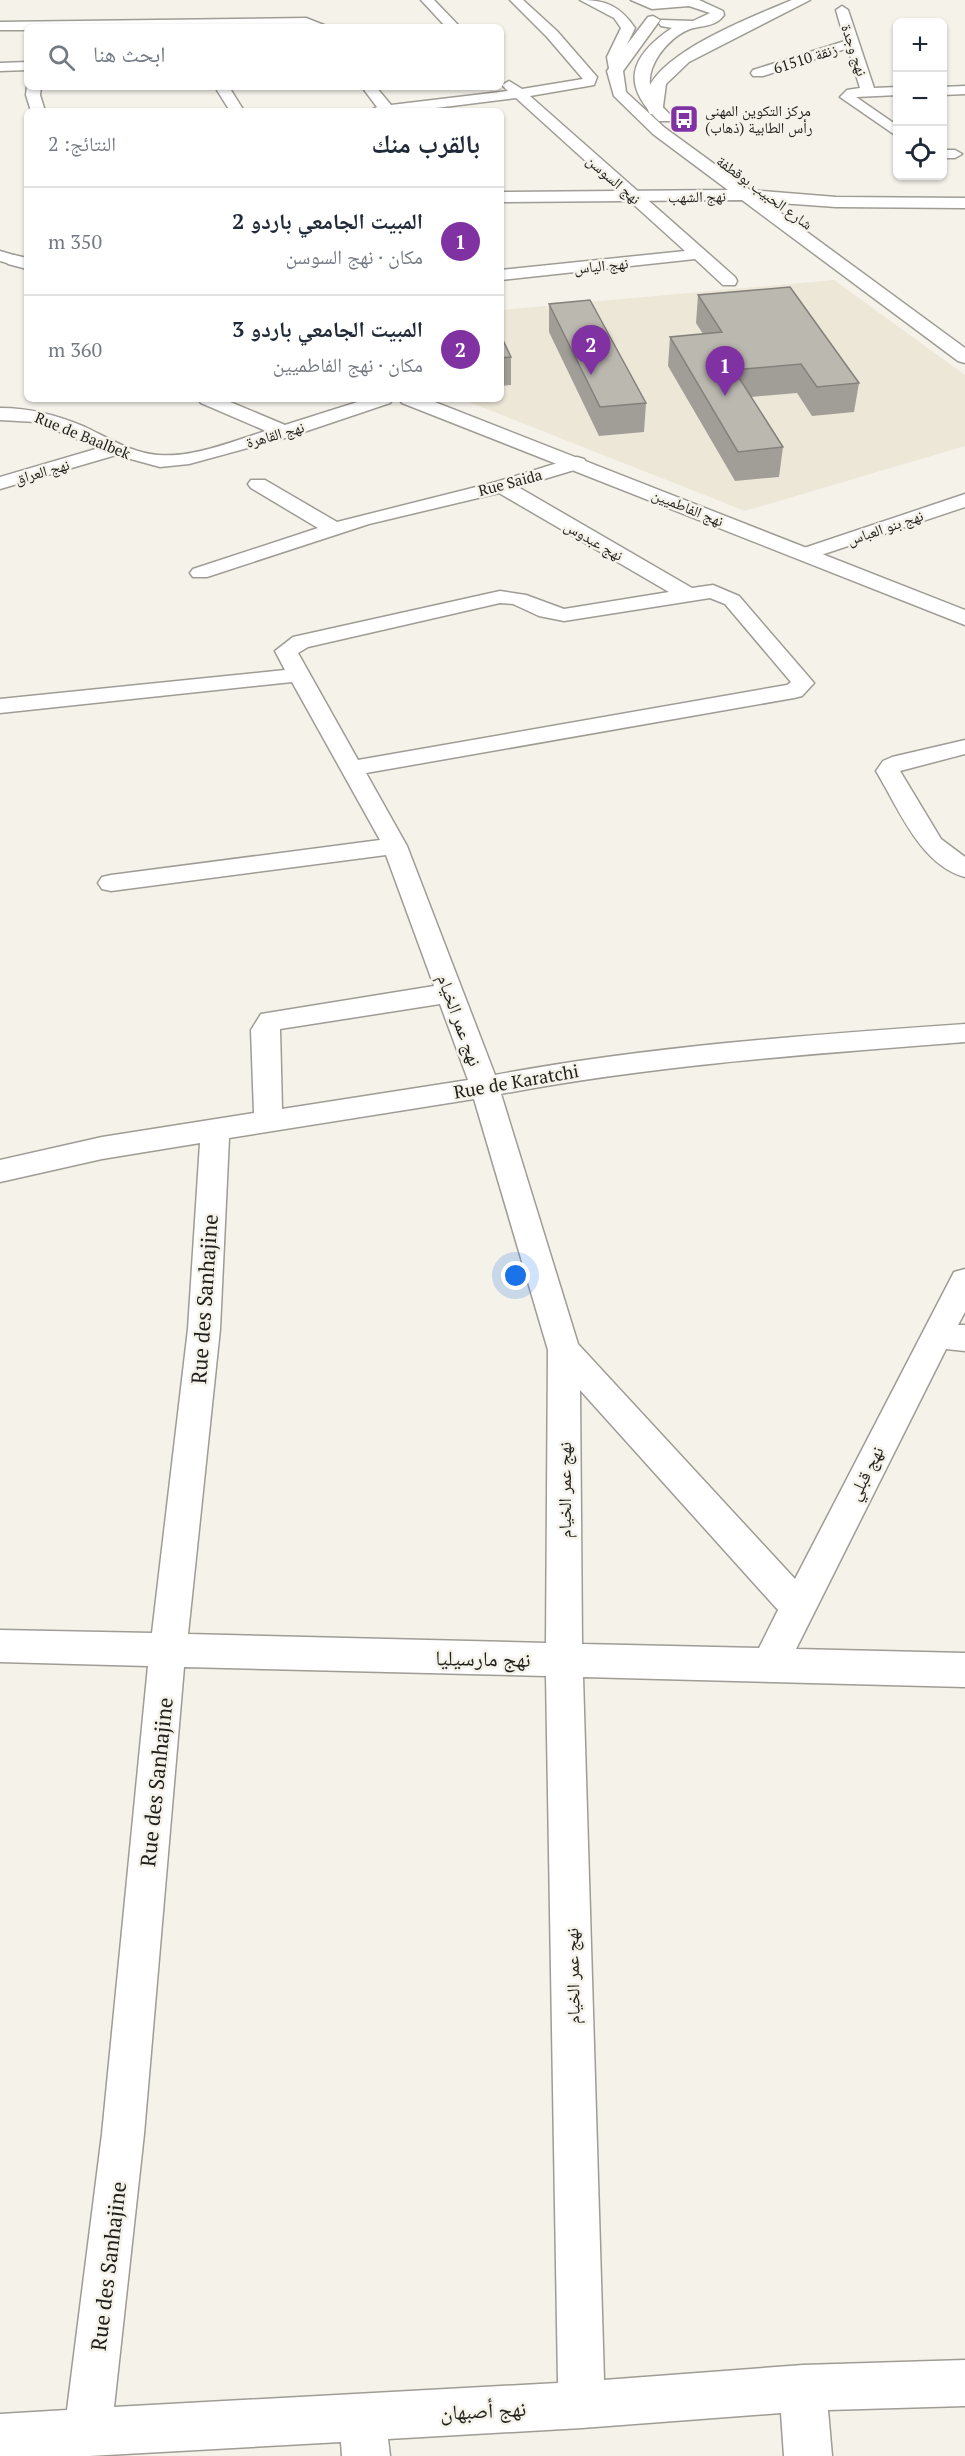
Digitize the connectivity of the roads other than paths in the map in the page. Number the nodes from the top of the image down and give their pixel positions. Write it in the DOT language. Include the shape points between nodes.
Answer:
graph roads {
  1 [pos="427,0"];
  2 [pos="516,0"];
  3 [pos="587,0"];
  4 [pos="783,0"];
  5 [pos="803,0"];
  6 [pos="677,1"];
  7 [pos="175,8"];
  8 [pos="648,8"];
  9 [pos="842,10"];
  10 [pos="714,19"];
  11 [pos="182,24"];
  12 [pos="244,24"];
  13 [pos="312,24"];
  14 [pos="450,24"];
  15 [pos="687,25"];
  16 [pos="0,26"];
  17 [pos="24,26"];
  18 [pos="851,43"];
  19 [pos="24,66"];
  20 [pos="0,67"];
  21 [pos="615,71"];
  22 [pos="758,73"];
  23 [pos="504,79"];
  24 [pos="34,90"];
  25 [pos="224,90"];
  26 [pos="371,90"];
  27 [pos="965,90"];
  28 [pos="868,91"];
  29 [pos="893,91"];
  30 [pos="947,91"];
  31 [pos="518,94"];
  32 [pos="37,108"];
  33 [pos="235,108"];
  34 [pos="381,108"];
  35 [pos="407,108"];
  36 [pos="656,111"];
  37 [pos="893,130"];
  38 [pos="745,195"];
  39 [pos="634,196"];
  40 [pos="504,197"];
  41 [pos="772,197"];
  42 [pos="965,203"];
  43 [pos="700,254"];
  44 [pos="504,275"];
  45 [pos="729,281"];
  46 [pos="965,336"];
  47 [pos="965,357"];
  48 [pos="214,402"];
  49 [pos="375,402"];
  50 [pos="417,402"];
  51 [pos="0,414"];
  52 [pos="285,432"];
  53 [pos="118,450"];
  54 [pos="165,462"];
  55 [pos="577,463"];
  56 [pos="0,483"];
  57 [pos="258,484"];
  58 [pos="502,486"];
  59 [pos="965,500"];
  60 [pos="335,529"];
  61 [pos="805,554"];
  62 [pos="200,573"];
  63 [pos="686,593"];
  64 [pos="965,618"];
  65 [pos="298,675"];
  66 [pos="0,706"];
  67 [pos="965,747"];
  68 [pos="351,768"];
  69 [pos="395,846"];
  70 [pos="965,869"];
  71 [pos="111,883"];
  72 [pos="450,993"];
  73 [pos="965,1033"];
  74 [pos="485,1087"];
  75 [pos="268,1121"];
  76 [pos="215,1131"];
  77 [pos="0,1171"];
  78 [pos="965,1281"];
  79 [pos="950,1337"];
  80 [pos="564,1350"];
  81 [pos="797,1606"];
  82 [pos="0,1646"];
  83 [pos="168,1650"];
  84 [pos="564,1659"];
  85 [pos="768,1667"];
  86 [pos="965,1670"];
  87 [pos="965,2383"];
  88 [pos="803,2388"];
  89 [pos="582,2405"];
  90 [pos="88,2433"];
  91 [pos="0,2437"];
  92 [pos="364,2437"];
  93 [pos="808,2456"];
  1 -- 14 [label="street"];
  2 -- 31 [label="street" via="552,34 591,80"];
  3 -- 21 [label="main road" via="619,15 628,27 614,57"];
  4 -- 10 [label="main road"];
  5 -- 36 [label="main road" via="669,69 655,93"];
  6 -- 8 [label="main road"];
  6 -- 10 [label="main road" via="711,7 716,11"];
  7 -- 11 [label="street"];
  8 -- 15 [label="main road"];
  8 -- 21 [label="main road"];
  9 -- 18 [label="street, نهج وجدة"];
  10 -- 15 [label="main road"];
  12 -- 13 [label="street"];
  15 -- 36 [label="main road, شارع الحبيب بوقطفة" via="660,44 641,71 641,86"];
  16 -- 17 [label="street"];
  18 -- 22 [label="street, زنقة 61510"];
  18 -- 28 [label="street, نهج وجدة"];
  19 -- 20 [label="street"];
  21 -- 38 [label="main road, شارع الحبيب بوقطفة" via="619,93 633,107"];
  23 -- 31 [label="street, نهج السوسن"];
  24 -- 32 [label="street"];
  25 -- 33 [label="street"];
  26 -- 34 [label="street"];
  27 -- 30 [label="street"];
  28 -- 29 [label="street"];
  28 -- 37 [label="street" via="847,97"];
  31 -- 35 [label="street"];
  31 -- 39 [label="street, نهج السوسن"];
  36 -- 41 [label="main road, شارع الحبيب بوقطفة"];
  38 -- 39 [label="main road, نهج الشهب"];
  38 -- 41 [label="main road, نهج الشهب"];
  38 -- 47 [label="main road, شارع الحبيب بوقطفة"];
  39 -- 40 [label="main road, نهج الشهب"];
  39 -- 43 [label="street, نهج السوسن"];
  41 -- 42 [label="main road, نهج الشهب" via="836,202"];
  41 -- 46 [label="main road, شارع الحبيب بوقطفة"];
  43 -- 44 [label="street, نهج الياس"];
  43 -- 45 [label="street, نهج السوسن"];
  48 -- 52 [label="street"];
  49 -- 52 [label="street, نهج القاهرة"];
  50 -- 55 [label="main road, نهج الفاطميين"];
  51 -- 53 [label="street, Rue de Baalbek" via="40,416"];
  52 -- 54 [label="street, نهج القاهرة"];
  53 -- 54 [label="street, Rue de Baalbek"];
  53 -- 56 [label="street, نهج العراق"];
  55 -- 58 [label="street, Rue Saida"];
  55 -- 61 [label="main road, نهج الفاطميين"];
  57 -- 60 [label="street"];
  58 -- 60 [label="street, Rue Saida"];
  58 -- 63 [label="street, نهج عبدوس"];
  59 -- 61 [label="street, نهج بنو العباس"];
  60 -- 62 [label="street, Rue Saida"];
  61 -- 64 [label="main road, نهج الفاطميين"];
  63 -- 65 [label="street, نهج عمر الخيام" via="564,615 545,612 525,599 500,597 301,642 286,651"];
  63 -- 68 [label="street" via="713,591 732,600 801,678 801,687"];
  65 -- 66 [label="street"];
  65 -- 68 [label="street, نهج عمر الخيام"];
  67 -- 70 [label="street" via="900,762 888,771 932,844"];
  68 -- 69 [label="street, نهج عمر الخيام"];
  69 -- 71 [label="street"];
  69 -- 72 [label="street, نهج عمر الخيام"];
  72 -- 74 [label="street, نهج عمر الخيام"];
  72 -- 75 [label="street" via="272,1021 265,1030"];
  73 -- 74 [label="street, Rue de Karatchi" via="801,1045 649,1062"];
  74 -- 75 [label="street, Rue de Karatchi"];
  74 -- 80 [label="street, نهج عمر الخيام"];
  75 -- 76 [label="street, Rue de Karatchi"];
  76 -- 77 [label="street, Rue de Karatchi" via="102,1148"];
  76 -- 83 [label="street, Rue des Sanhajine" via="204,1329"];
  78 -- 79 [label="street, نهج قبلي"];
  79 -- 81 [label="street, نهج قبلي"];
  80 -- 81 [label="street"];
  80 -- 84 [label="street, نهج عمر الخيام"];
  81 -- 85 [label="street, نهج قبلي"];
  82 -- 83 [label="street, نهج مارسيليا"];
  83 -- 84 [label="street, نهج مارسيليا"];
  83 -- 90 [label="street, Rue des Sanhajine" via="123,2134"];
  84 -- 85 [label="street, نهج مارسيليا"];
  84 -- 89 [label="street, نهج عمر الخيام"];
  85 -- 86 [label="street, نهج مارسيليا"];
  87 -- 88 [label="street, نهج أصبهان"];
  88 -- 89 [label="street, نهج أصبهان"];
  88 -- 93 [label="street"];
  89 -- 92 [label="street, نهج أصبهان"];
  90 -- 91 [label="street, نهج أصبهان"];
  90 -- 92 [label="street, نهج أصبهان"];
}
